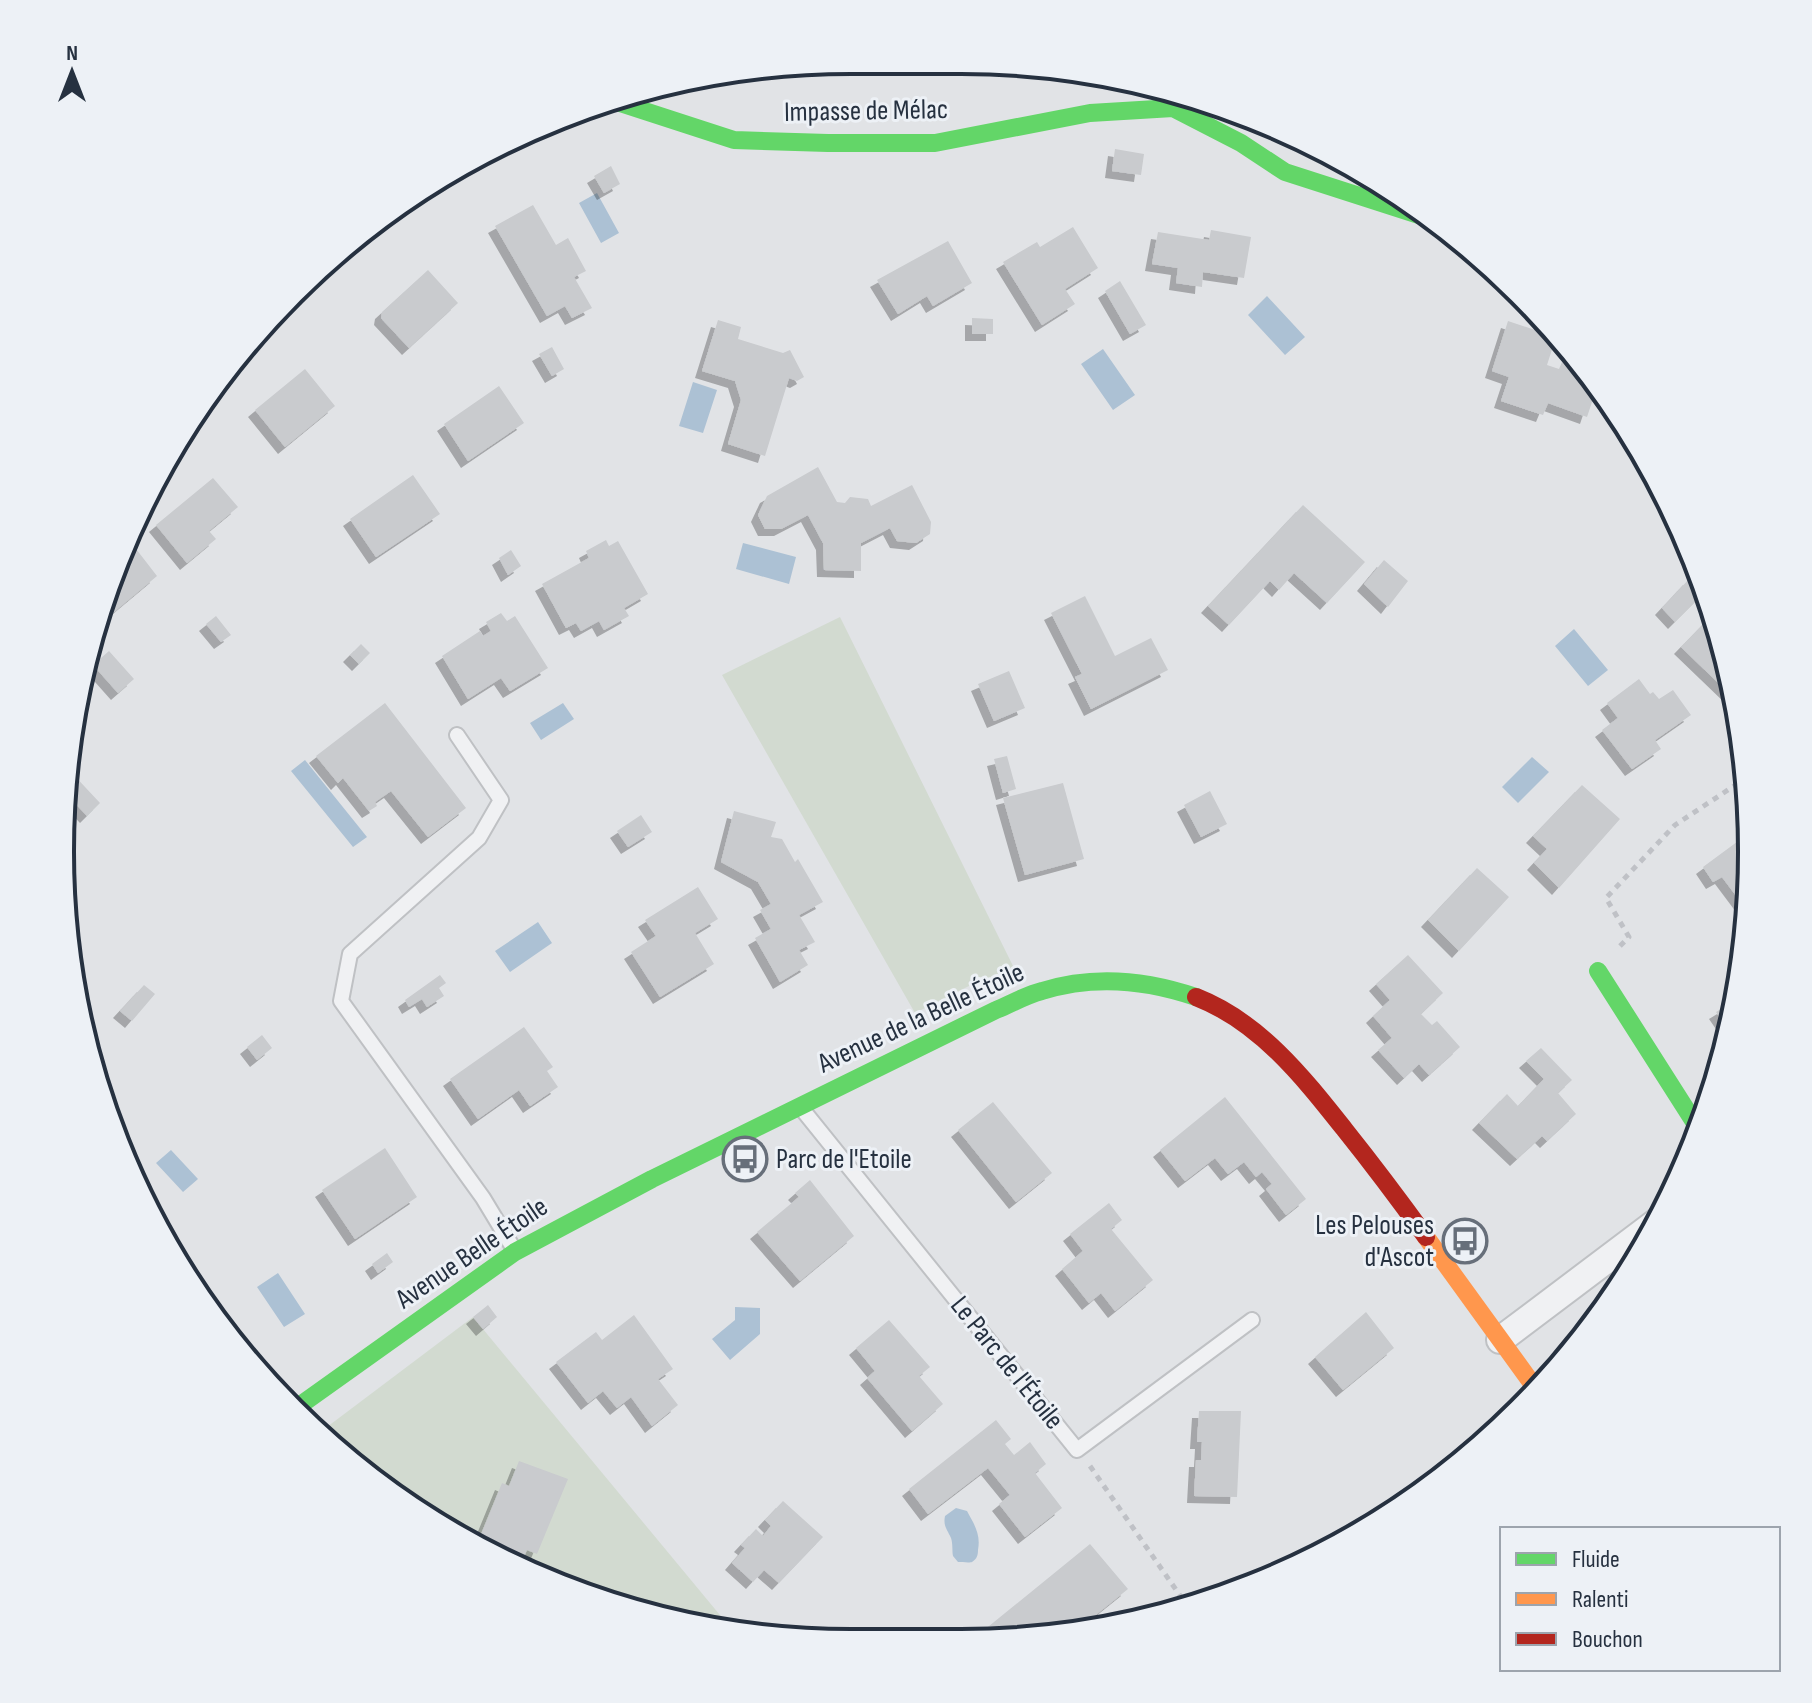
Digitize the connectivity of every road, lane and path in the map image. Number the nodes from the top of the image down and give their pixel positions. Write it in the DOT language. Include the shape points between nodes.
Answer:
graph roads {
  1 [pos="630,106"];
  2 [pos="1396,208"];
  3 [pos="457,735"];
  4 [pos="1734,786"];
  5 [pos="1598,971"];
  6 [pos="800,1106"];
  7 [pos="1691,1117"];
  8 [pos="737,1137"];
  9 [pos="1635,1238"];
  10 [pos="515,1252"];
  11 [pos="1252,1320"];
  12 [pos="1500,1340"];
  13 [pos="1530,1380"];
  14 [pos="304,1403"];
  15 [pos="1077,1450"];
  16 [pos="1181,1597"];
  1 -- 2 [label="street, Impasse de Mélac" via="734,140 828,143 935,143 1090,113 1173,108 1285,172"];
  3 -- 10 [label="lane" via="501,800 479,838 350,954 341,1001 483,1198"];
  4 -- 5 [label="path" via="1675,825 1606,898 1629,937"];
  5 -- 7 [label="street"];
  6 -- 8 [label="street, Avenue de la Belle Étoile"];
  6 -- 12 [label="street, Avenue de la Belle Étoile" via="1042,991 1085,982 1129,981 1175,990 1219,1007 1257,1032 1292,1066 1361,1149"];
  6 -- 15 [label="lane, Le Parc de l'Étoile"];
  8 -- 10 [label="street, Avenue Belle Étoile"];
  9 -- 12 [label="street"];
  10 -- 14 [label="street, Avenue Belle Étoile"];
  11 -- 15 [label="lane, Le Parc de l'Étoile"];
  12 -- 13 [label="street"];
  15 -- 16 [label="path"];
}
